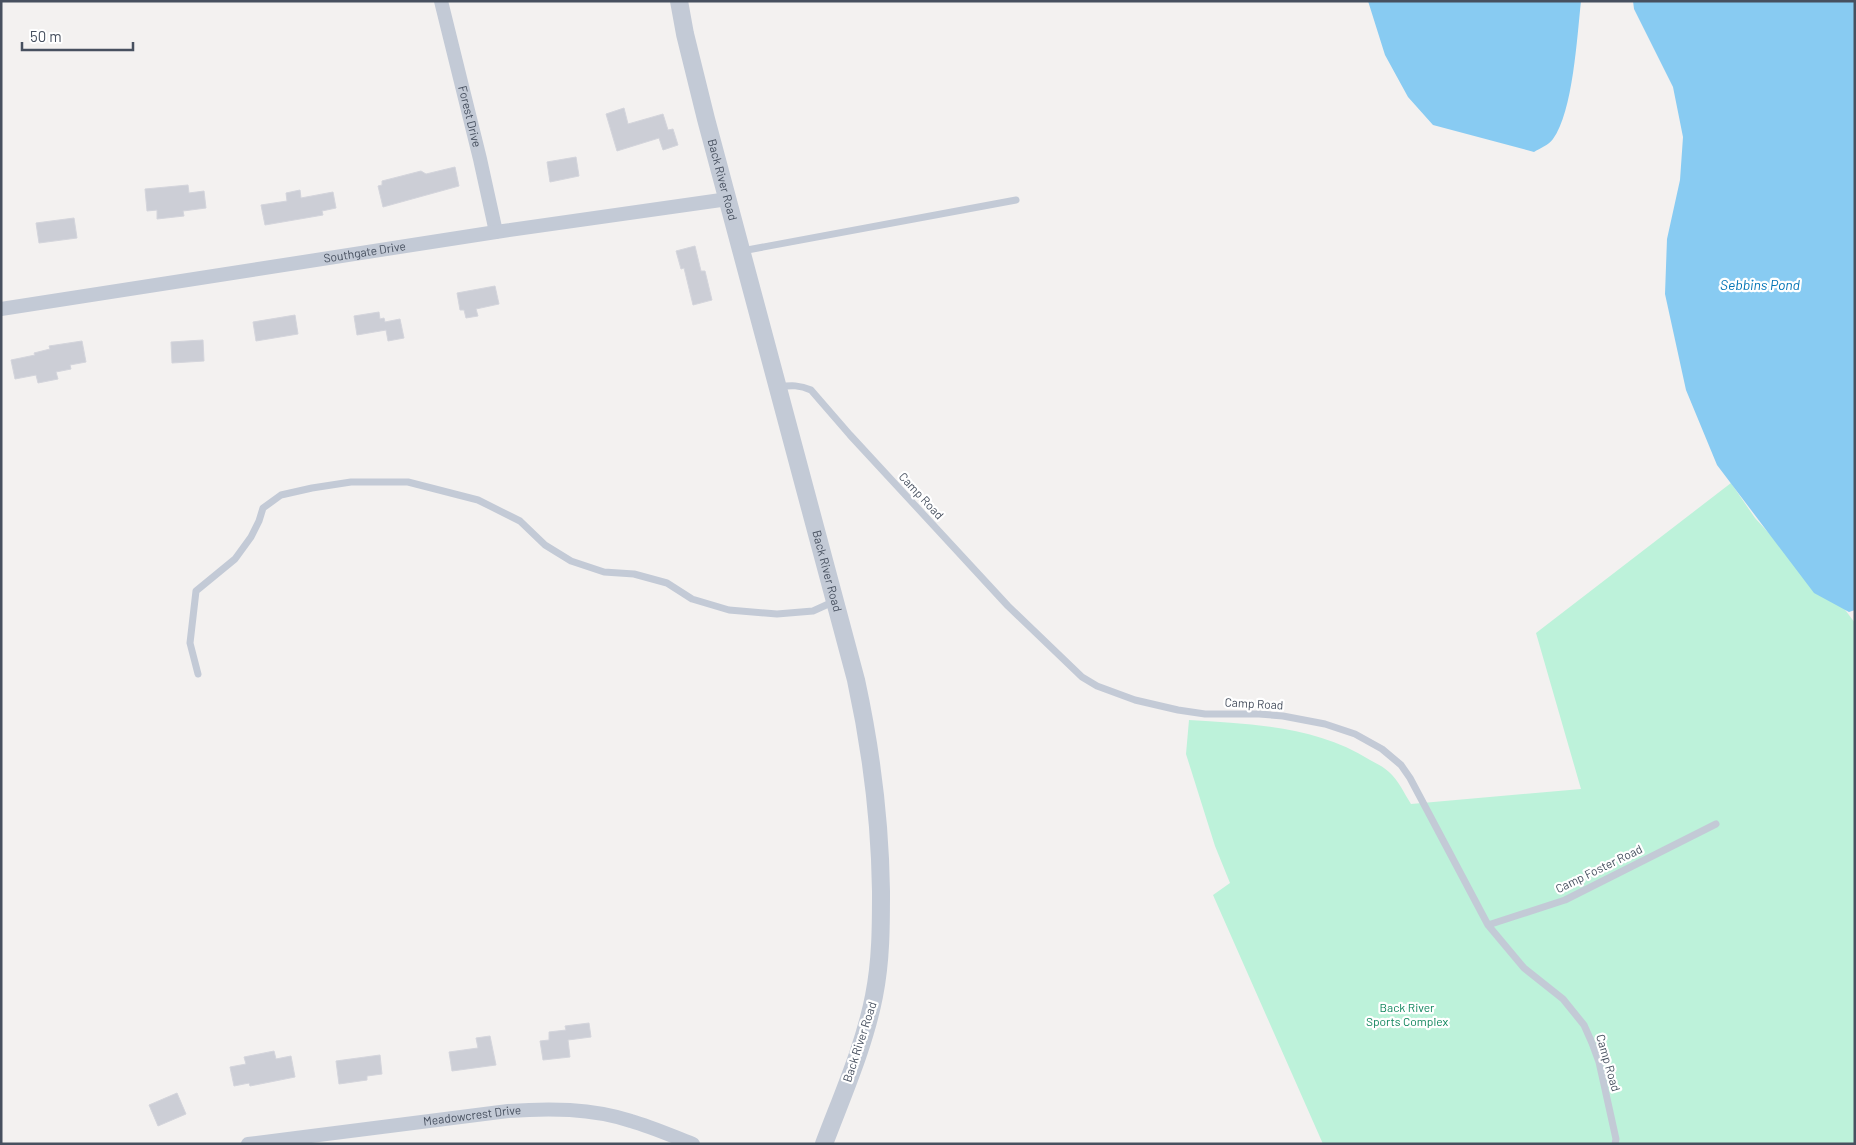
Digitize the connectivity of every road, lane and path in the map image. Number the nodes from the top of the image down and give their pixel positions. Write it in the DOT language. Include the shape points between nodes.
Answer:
graph roads {
  1 [pos="441,1"];
  2 [pos="679,1"];
  3 [pos="728,199"];
  4 [pos="1016,200"];
  5 [pos="496,232"];
  6 [pos="742,251"];
  7 [pos="1,309"];
  8 [pos="779,387"];
  9 [pos="835,601"];
  10 [pos="198,674"];
  11 [pos="1716,824"];
  12 [pos="1488,925"];
  13 [pos="248,1144"];
  14 [pos="692,1144"];
  15 [pos="824,1144"];
  16 [pos="1615,1144"];
  1 -- 5 [label="street, Forest Drive"];
  2 -- 3 [label="street, Back River Road"];
  3 -- 5 [label="street, Southgate Drive"];
  3 -- 6 [label="street, Back River Road"];
  4 -- 6 [label="lane"];
  5 -- 7 [label="street, Southgate Drive"];
  6 -- 8 [label="street, Back River Road"];
  8 -- 9 [label="street, Back River Road"];
  8 -- 12 [label="lane, Camp Road" via="792,385 811,390 1008,606 1082,677 1135,700 1178,710 1282,716 1325,724 1355,734 1382,749 1410,778"];
  9 -- 10 [label="lane" via="814,611 729,610 692,599 667,583 634,574 604,572 571,561 545,545 520,522 478,500 408,482 351,482 281,495 263,508 251,537 235,559 196,591 190,643"];
  9 -- 15 [label="street, Back River Road" via="862,705 875,789 880,855 880,943 874,998 865,1032"];
  11 -- 12 [label="lane, Camp Foster Road" via="1565,900"];
  12 -- 16 [label="lane, Camp Road" via="1524,968 1563,999 1584,1025 1599,1062"];
  13 -- 14 [label="street, Meadowcrest Drive" via="543,1109 596,1112 630,1120"];
}
